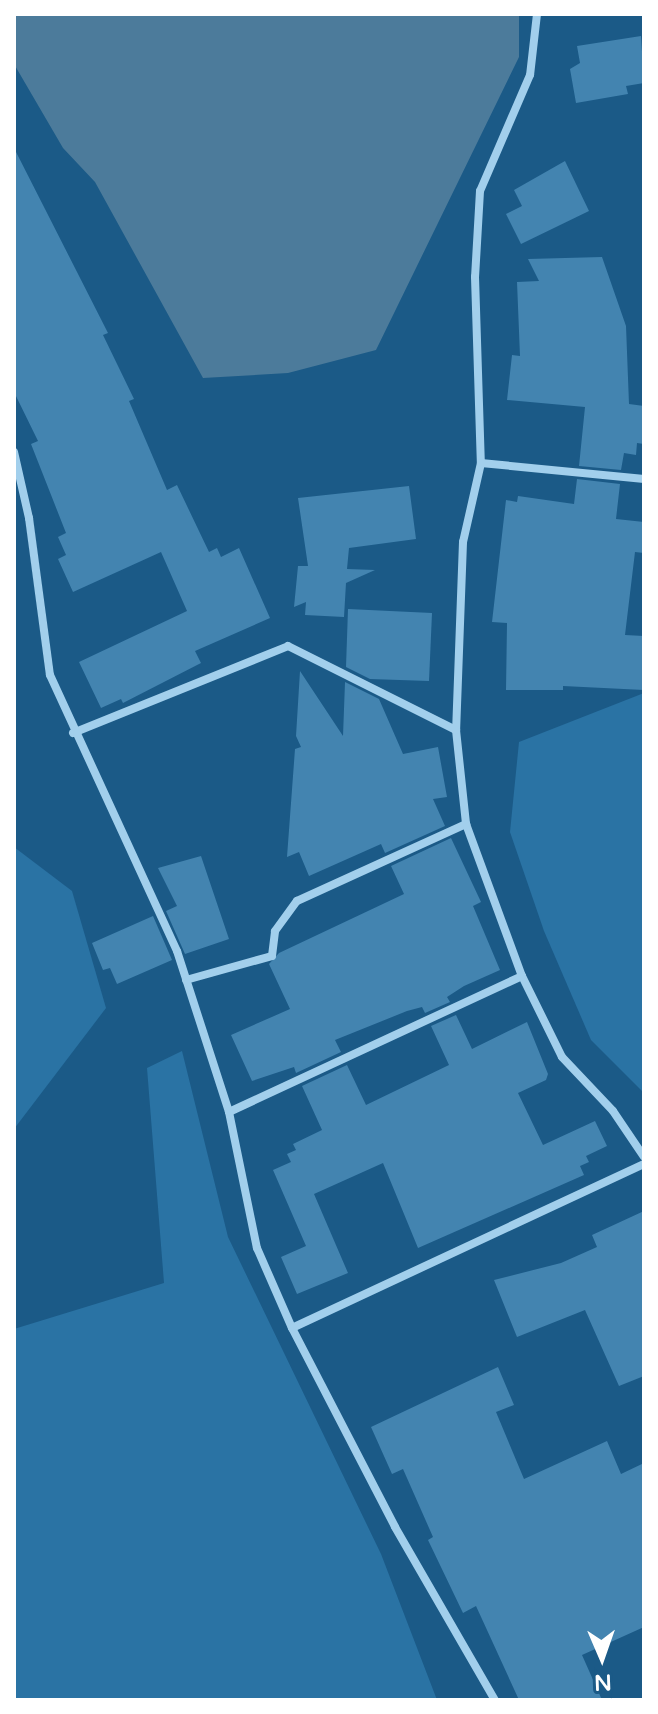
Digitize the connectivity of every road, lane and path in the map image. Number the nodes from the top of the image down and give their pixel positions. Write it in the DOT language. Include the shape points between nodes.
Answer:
graph roads {
  1 [pos="537,14"];
  2 [pos="14,452"];
  3 [pos="481,463"];
  4 [pos="644,479"];
  5 [pos="456,730"];
  6 [pos="73,733"];
  7 [pos="466,824"];
  8 [pos="522,976"];
  9 [pos="186,980"];
  10 [pos="229,1112"];
  11 [pos="644,1157"];
  12 [pos="644,1164"];
  13 [pos="292,1328"];
  14 [pos="495,1700"];
  1 -- 3 [label="street" via="530,75 480,191 475,277"];
  2 -- 6 [label="street" via="29,518 50,675"];
  3 -- 4 [label="street"];
  3 -- 5 [label="street" via="463,542"];
  5 -- 6 [label="street" via="288,646"];
  5 -- 7 [label="street"];
  6 -- 9 [label="street"];
  7 -- 8 [label="street"];
  7 -- 9 [label="street" via="297,901 275,931 272,956"];
  8 -- 10 [label="street"];
  8 -- 11 [label="street" via="562,1057 613,1111"];
  9 -- 10 [label="street"];
  10 -- 13 [label="street" via="257,1248"];
  12 -- 13 [label="street"];
  13 -- 14 [label="street" via="395,1527"];
}
